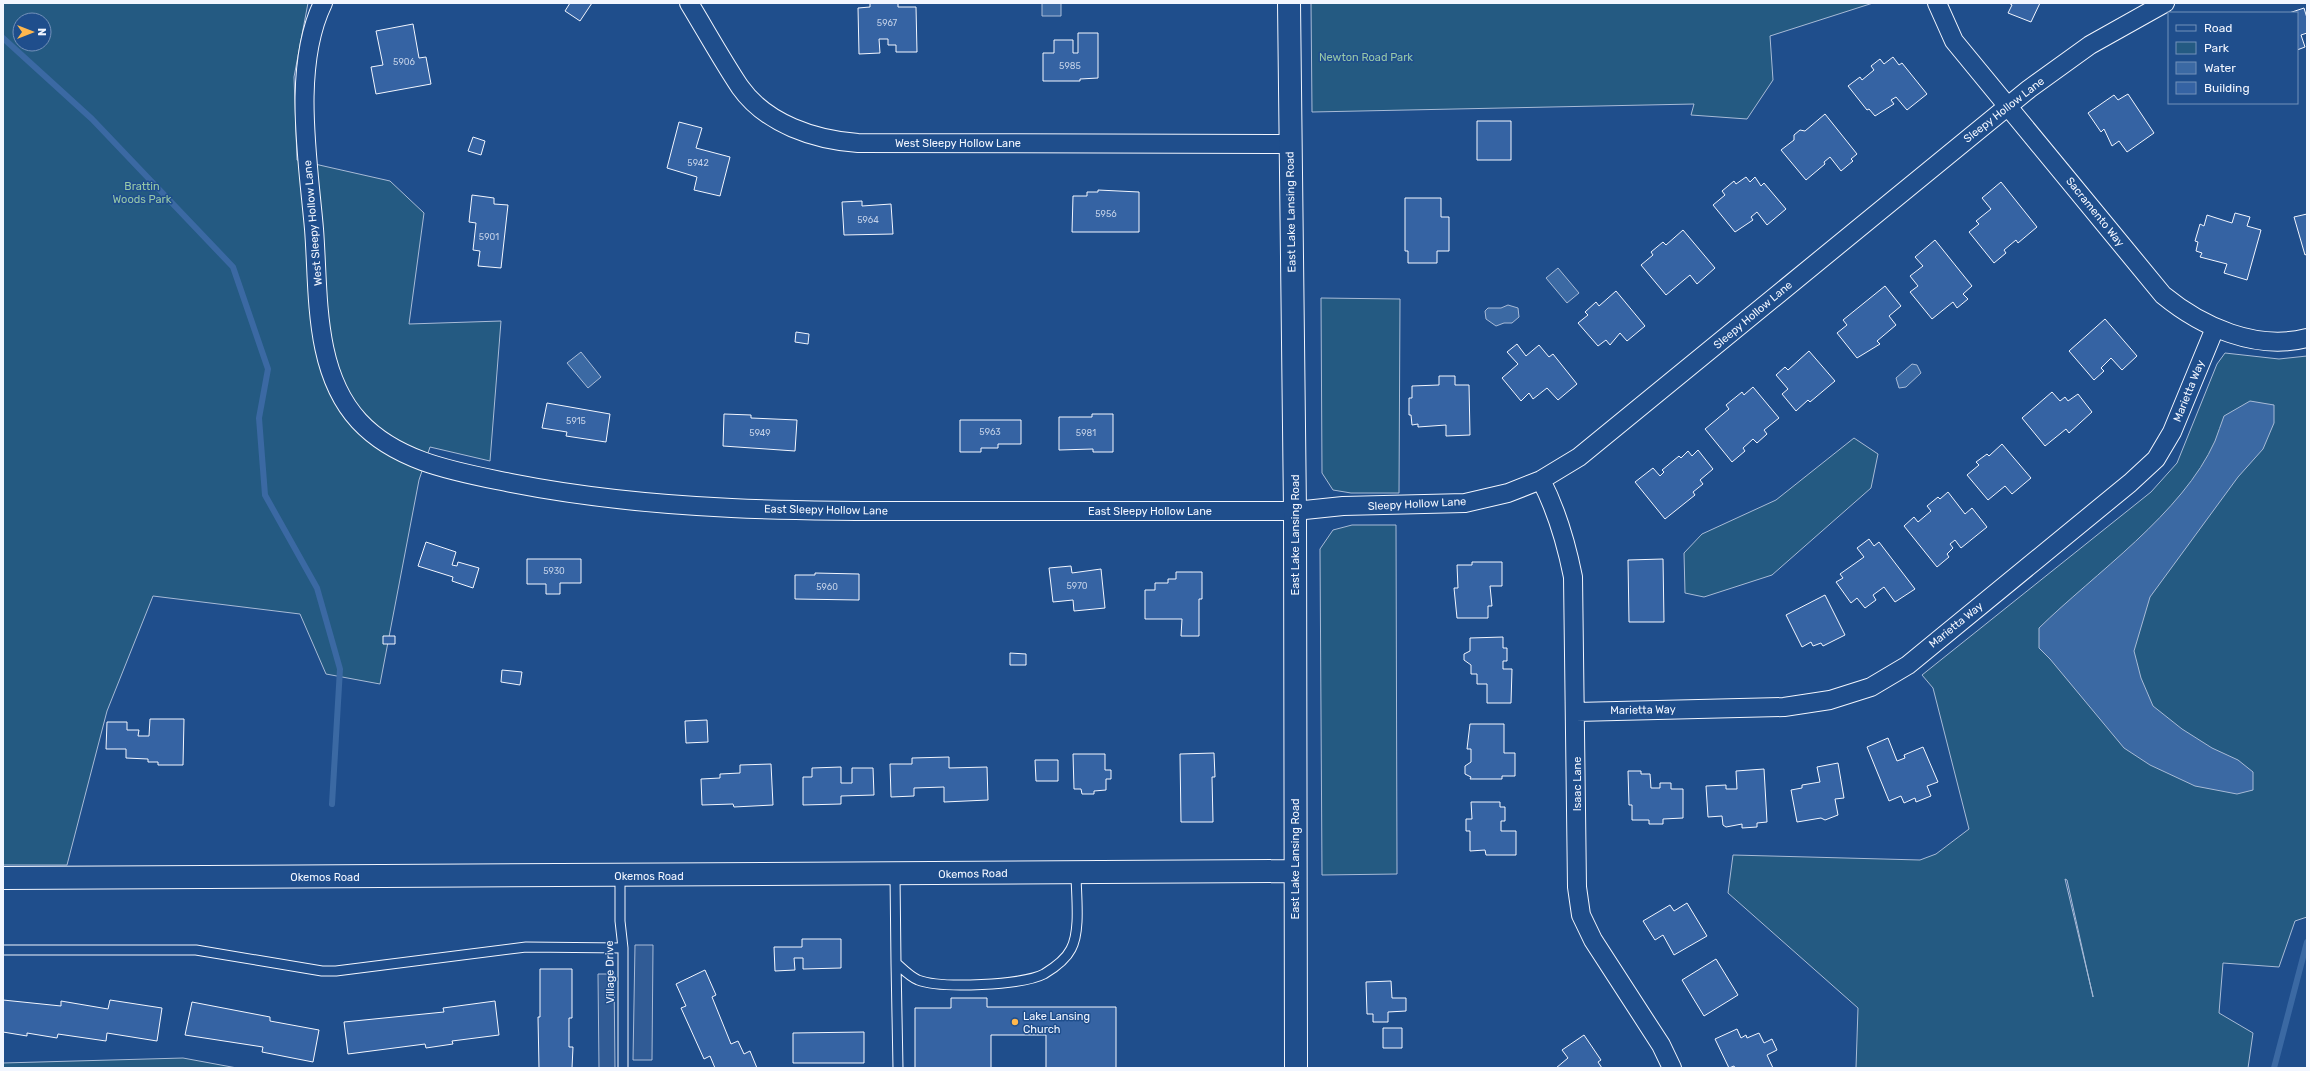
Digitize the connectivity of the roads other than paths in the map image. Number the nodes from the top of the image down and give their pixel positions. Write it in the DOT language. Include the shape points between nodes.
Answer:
graph roads {
  1 [pos="323,3"];
  2 [pos="690,3"];
  3 [pos="1289,3"];
  4 [pos="1937,3"];
  5 [pos="2165,3"];
  6 [pos="2007,107"];
  7 [pos="1290,144"];
  8 [pos="2215,328"];
  9 [pos="2307,338"];
  10 [pos="369,431"];
  11 [pos="1541,480"];
  12 [pos="1295,511"];
  13 [pos="1576,712"];
  14 [pos="1295,871"];
  15 [pos="1076,873"];
  16 [pos="895,875"];
  17 [pos="620,876"];
  18 [pos="3,878"];
  19 [pos="623,948"];
  20 [pos="3,950"];
  21 [pos="896,963"];
  22 [pos="623,1068"];
  23 [pos="898,1068"];
  24 [pos="1296,1068"];
  25 [pos="1672,1068"];
  1 -- 10 [label="street, West Sleepy Hollow Lane" via="312,34 304,83 323,346 336,387 348,407"];
  2 -- 7 [label="street, West Sleepy Hollow Lane" via="741,88 754,102 786,124 821,138 858,143"];
  3 -- 7 [label="street, East Lake Lansing Road"];
  4 -- 6 [label="street, Sacramento Way" via="1954,41"];
  5 -- 6 [label="street, Sleepy Hollow Lane" via="2090,45"];
  6 -- 8 [label="street, Sacramento Way" via="2163,295 2191,316"];
  6 -- 11 [label="street, Sleepy Hollow Lane" via="1616,429 1579,457"];
  7 -- 12 [label="street, East Lake Lansing Road"];
  8 -- 9 [label="street, Sacramento Way" via="2265,340"];
  8 -- 13 [label="street, Marietta Way" via="2172,432 2156,460 1908,665 1877,683 1830,700 1784,707"];
  10 -- 12 [label="street, East Sleepy Hollow Lane" via="407,455 481,477 558,491 660,503 851,511"];
  11 -- 12 [label="street, Sleepy Hollow Lane" via="1508,493 1465,503 1343,506"];
  11 -- 13 [label="street, Isaac Lane" via="1553,503 1573,576"];
  12 -- 14 [label="street, East Lake Lansing Road"];
  13 -- 25 [label="street, Isaac Lane" via="1577,886 1581,915 1593,940"];
  14 -- 15 [label="street, Okemos Road"];
  14 -- 24 [label="street, East Lake Lansing Road"];
  15 -- 16 [label="street, Okemos Road"];
  15 -- 21 [label="lane" via="1076,933 1071,950 1060,963 1043,974 996,984 952,986 918,980"];
  16 -- 17 [label="street, Okemos Road"];
  16 -- 21 [label="lane"];
  17 -- 18 [label="street, Okemos Road"];
  17 -- 19 [label="lane, Village Drive"];
  19 -- 20 [label="lane" via="526,947 336,971 322,971 196,950"];
  19 -- 22 [label="lane, Village Drive"];
  21 -- 23 [label="lane"];
}
